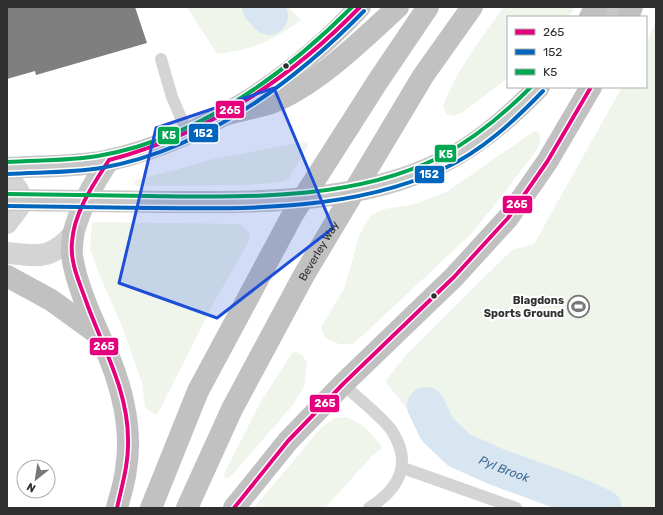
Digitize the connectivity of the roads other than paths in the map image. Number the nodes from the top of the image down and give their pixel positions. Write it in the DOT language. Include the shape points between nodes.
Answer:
graph roads {
  1 [pos="360,7"];
  2 [pos="398,7"];
  3 [pos="428,7"];
  4 [pos="472,7"];
  5 [pos="596,7"];
  6 [pos="610,7"];
  7 [pos="591,16"];
  8 [pos="603,16"];
  9 [pos="161,59"];
  10 [pos="538,88"];
  11 [pos="590,88"];
  12 [pos="224,115"];
  13 [pos="187,132"];
  14 [pos="109,160"];
  15 [pos="7,168"];
  16 [pos="7,177"];
  17 [pos="7,200"];
  18 [pos="7,223"];
  19 [pos="73,235"];
  20 [pos="7,253"];
  21 [pos="7,276"];
  22 [pos="98,334"];
  23 [pos="343,384"];
  24 [pos="403,468"];
  25 [pos="117,508"];
  26 [pos="151,508"];
  27 [pos="187,508"];
  28 [pos="234,508"];
  29 [pos="369,508"];
  30 [pos="516,508"];
  1 -- 12 [label="main road" via="301,64"];
  2 -- 12 [label="highway" via="346,54 308,83 269,103"];
  3 -- 26 [label="highway" via="293,214 198,391"];
  4 -- 27 [label="highway, Beverley Way" via="423,76 304,275 232,410"];
  5 -- 7 [label="highway"];
  6 -- 8 [label="main road"];
  9 -- 13 [label="lane" via="172,97"];
  10 -- 17 [label="main road" via="518,108 473,144 441,163 377,185 338,194 280,201 230,202"];
  11 -- 23 [label="highway" via="547,162 508,218 454,277"];
  12 -- 13 [label="main road"];
  13 -- 14 [label="main road" via="155,146"];
  14 -- 15 [label="main road"];
  14 -- 19 [label="main road" via="89,191"];
  16 -- 18 [label="street" via="18,190 19,207"];
  19 -- 20 [label="street" via="62,247 46,254"];
  19 -- 22 [label="highway" via="72,255"];
  21 -- 22 [label="highway" via="51,300"];
  22 -- 25 [label="highway" via="111,362 125,408 128,430 126,472"];
  23 -- 24 [label="lane" via="392,430 402,450"];
  23 -- 28 [label="highway" via="288,441"];
  24 -- 29 [label="lane" via="396,484"];
  24 -- 30 [label="lane"];
}
